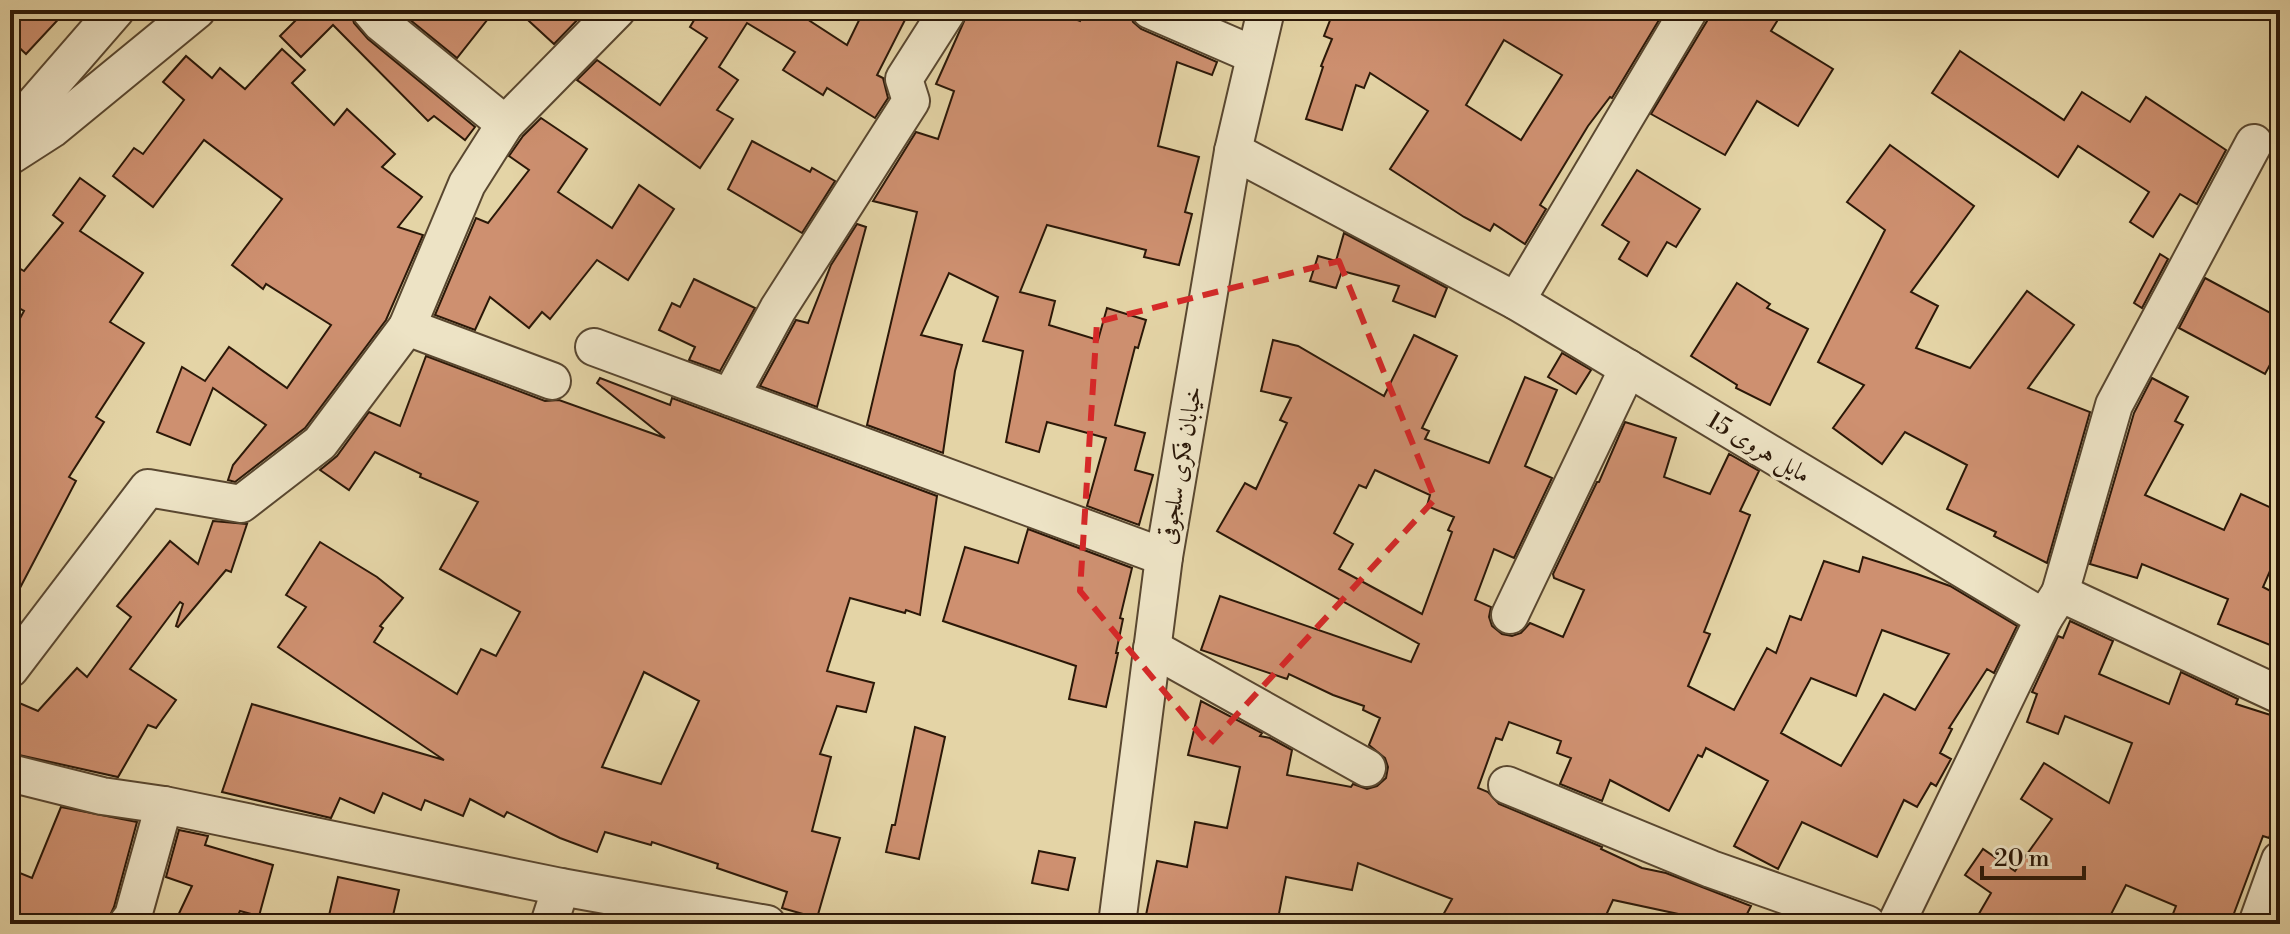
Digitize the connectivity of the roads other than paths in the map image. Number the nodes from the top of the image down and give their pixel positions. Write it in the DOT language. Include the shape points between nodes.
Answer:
graph roads {
  1 [pos="116,10"];
  2 [pos="197,10"];
  3 [pos="370,10"];
  4 [pos="617,10"];
  5 [pos="948,10"];
  6 [pos="1150,10"];
  7 [pos="1266,10"];
  8 [pos="1689,10"];
  9 [pos="1254,55"];
  10 [pos="505,124"];
  11 [pos="10,132"];
  12 [pos="2254,143"];
  13 [pos="1233,151"];
  14 [pos="10,156"];
  15 [pos="1516,301"];
  16 [pos="407,327"];
  17 [pos="594,347"];
  18 [pos="1628,368"];
  19 [pos="552,381"];
  20 [pos="730,397"];
  21 [pos="1164,557"];
  22 [pos="2052,606"];
  23 [pos="1510,615"];
  24 [pos="1152,648"];
  25 [pos="10,669"];
  26 [pos="2280,695"];
  27 [pos="1367,768"];
  28 [pos="10,773"];
  29 [pos="1507,785"];
  30 [pos="164,805"];
  31 [pos="2280,860"];
  32 [pos="561,887"];
  33 [pos="127,924"];
  34 [pos="549,924"];
  35 [pos="767,924"];
  36 [pos="1117,924"];
  37 [pos="1867,924"];
  38 [pos="1896,924"];
  39 [pos="2257,924"];
  1 -- 11 [label="street"];
  2 -- 14 [label="street" via="52,129"];
  3 -- 10 [label="street"];
  4 -- 10 [label="street"];
  5 -- 20 [label="street" via="904,79 911,101 778,309"];
  6 -- 9 [label="street"];
  7 -- 9 [label="street, خیابان فکری سلجوقی"];
  8 -- 15 [label="street"];
  9 -- 13 [label="street, خیابان فکری سلجوقی"];
  10 -- 16 [label="street" via="467,184"];
  12 -- 22 [label="street" via="2114,405"];
  13 -- 15 [label="street, مایل هروی 15"];
  13 -- 21 [label="street, خیابان فکری سلجوقی"];
  15 -- 18 [label="street, مایل هروی 15"];
  16 -- 19 [label="street"];
  16 -- 25 [label="street" via="320,443 241,504 148,488"];
  17 -- 20 [label="street"];
  18 -- 22 [label="street, مایل هروی 15"];
  18 -- 23 [label="street"];
  20 -- 21 [label="street"];
  21 -- 24 [label="street, خیابان فکری سلجوقی"];
  22 -- 26 [label="street, مایل هروی 15"];
  22 -- 38 [label="street"];
  24 -- 27 [label="street"];
  24 -- 36 [label="street, خیابان فکری سلجوقی"];
  28 -- 30 [label="street"];
  29 -- 37 [label="street" via="1711,869"];
  30 -- 32 [label="street"];
  30 -- 33 [label="street"];
  31 -- 39 [label="street"];
  32 -- 34 [label="street"];
  32 -- 35 [label="street"];
}
